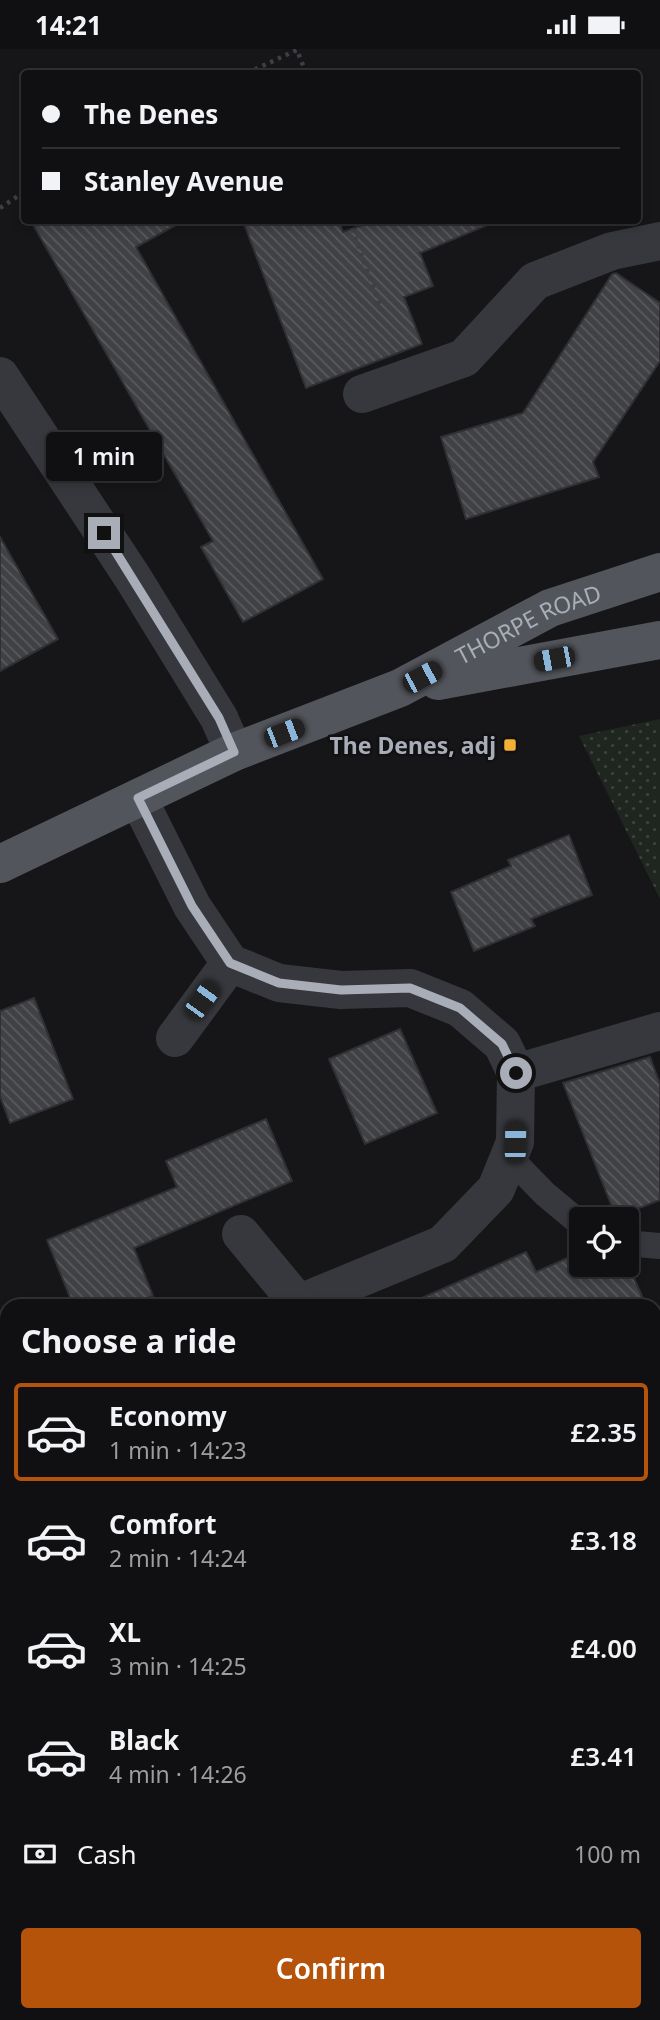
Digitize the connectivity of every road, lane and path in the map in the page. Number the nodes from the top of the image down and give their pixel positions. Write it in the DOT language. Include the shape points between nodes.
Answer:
graph roads {
  1 [pos="254,70"];
  2 [pos="305,70"];
  3 [pos="21,194"];
  4 [pos="0,208"];
  5 [pos="350,224"];
  6 [pos="660,241"];
  7 [pos="382,311"];
  8 [pos="0,376"];
  9 [pos="362,394"];
  10 [pos="660,572"];
  11 [pos="660,640"];
  12 [pos="400,688"];
  13 [pos="234,752"];
  14 [pos="138,798"];
  15 [pos="0,864"];
  16 [pos="230,963"];
  17 [pos="660,1031"];
  18 [pos="175,1038"];
  19 [pos="516,1073"];
  20 [pos="509,1157"];
  21 [pos="569,1214"];
  22 [pos="241,1234"];
  23 [pos="639,1244"];
  24 [pos="660,1246"];
  25 [pos="292,1299"];
  26 [pos="311,1299"];
  1 -- 2 [label="path" via="297,50"];
  3 -- 4 [label="path"];
  5 -- 7 [label="path"];
  6 -- 9 [label="street" via="612,251 535,281 464,358"];
  8 -- 13 [label="street" via="134,578 219,718"];
  10 -- 12 [label="main road, THORPE ROAD" via="550,608"];
  11 -- 12 [label="main road, THORPE ROAD"];
  12 -- 13 [label="main road, THORPE ROAD"];
  13 -- 14 [label="main road, THORPE ROAD"];
  14 -- 15 [label="main road, THORPE ROAD"];
  14 -- 16 [label="street" via="192,906"];
  16 -- 18 [label="street"];
  16 -- 19 [label="street" via="279,983 341,990 410,988 460,1008 502,1044"];
  17 -- 19 [label="street"];
  19 -- 20 [label="street" via="515,1142"];
  20 -- 21 [label="lane"];
  20 -- 26 [label="street" via="496,1189 443,1244"];
  22 -- 25 [label="street"];
  23 -- 24 [label="lane"];
}
